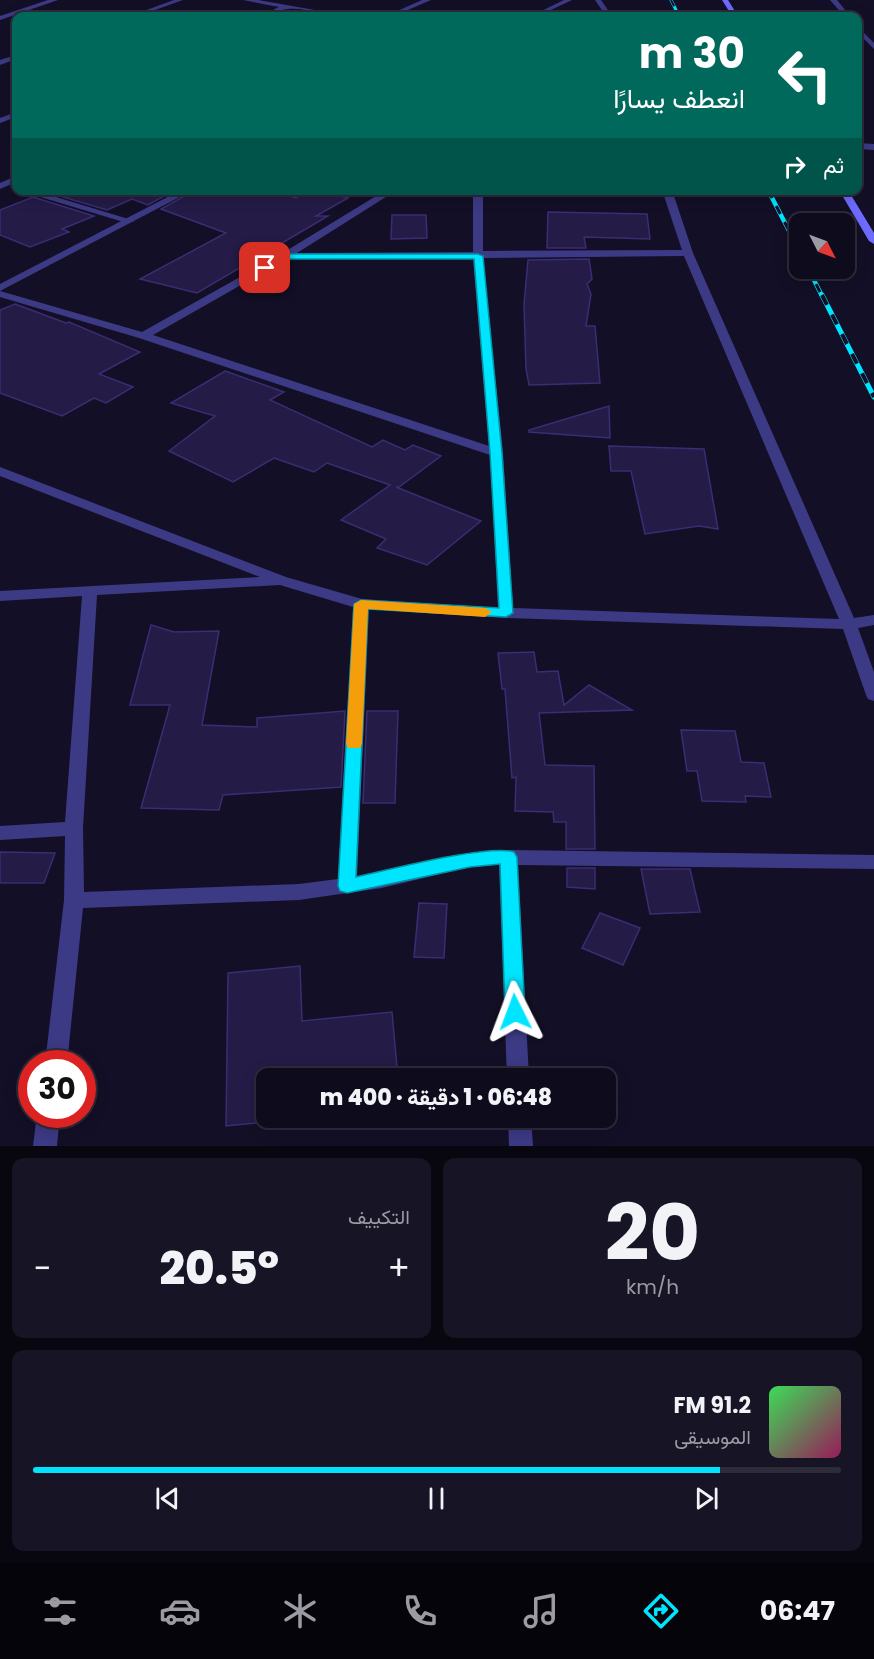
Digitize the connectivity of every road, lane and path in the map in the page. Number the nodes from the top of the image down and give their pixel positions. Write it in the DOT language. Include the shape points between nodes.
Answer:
graph roads {
  1 [pos="55,0"];
  2 [pos="180,0"];
  3 [pos="246,0"];
  4 [pos="306,0"];
  5 [pos="428,0"];
  6 [pos="569,0"];
  7 [pos="833,0"];
  8 [pos="288,7"];
  9 [pos="18,12"];
  10 [pos="145,12"];
  11 [pos="275,12"];
  12 [pos="320,12"];
  13 [pos="398,12"];
  14 [pos="543,12"];
  15 [pos="844,12"];
  16 [pos="862,34"];
  17 [pos="871,48"];
  18 [pos="39,195"];
  19 [pos="179,195"];
  20 [pos="385,195"];
  21 [pos="478,195"];
  22 [pos="669,195"];
  23 [pos="846,195"];
  24 [pos="130,221"];
  25 [pos="874,241"];
  26 [pos="688,253"];
  27 [pos="285,256"];
  28 [pos="478,256"];
  29 [pos="0,288"];
  30 [pos="0,294"];
  31 [pos="143,336"];
  32 [pos="496,453"];
  33 [pos="0,471"];
  34 [pos="281,580"];
  35 [pos="90,592"];
  36 [pos="0,596"];
  37 [pos="361,604"];
  38 [pos="506,613"];
  39 [pos="874,620"];
  40 [pos="849,624"];
  41 [pos="874,696"];
  42 [pos="74,828"];
  43 [pos="0,833"];
  44 [pos="508,857"];
  45 [pos="874,862"];
  46 [pos="347,886"];
  47 [pos="74,900"];
  48 [pos="58,1050"];
  49 [pos="518,1068"];
  50 [pos="47,1128"];
  51 [pos="520,1128"];
  52 [pos="45,1146"];
  53 [pos="521,1146"];
  1 -- 9 [label="street"];
  2 -- 10 [label="street"];
  3 -- 8 [label="street"];
  4 -- 8 [label="street"];
  5 -- 13 [label="street"];
  6 -- 14 [label="street"];
  7 -- 15 [label="street"];
  8 -- 11 [label="street"];
  8 -- 12 [label="street"];
  16 -- 17 [label="street"];
  18 -- 24 [label="street"];
  19 -- 24 [label="street"];
  20 -- 27 [label="street"];
  21 -- 28 [label="street"];
  22 -- 26 [label="street"];
  23 -- 25 [label="main road"];
  24 -- 29 [label="street"];
  26 -- 28 [label="street"];
  26 -- 40 [label="street"];
  27 -- 28 [label="street"];
  27 -- 31 [label="street"];
  28 -- 32 [label="street"];
  30 -- 31 [label="street"];
  31 -- 32 [label="street"];
  32 -- 38 [label="street"];
  33 -- 34 [label="street"];
  34 -- 35 [label="street"];
  34 -- 37 [label="street"];
  35 -- 36 [label="street"];
  35 -- 42 [label="street"];
  37 -- 38 [label="street"];
  37 -- 46 [label="street"];
  38 -- 40 [label="street"];
  39 -- 40 [label="street"];
  40 -- 41 [label="street"];
  42 -- 43 [label="street"];
  42 -- 47 [label="street"];
  44 -- 45 [label="street"];
  44 -- 46 [label="street" via="470,860"];
  44 -- 49 [label="street"];
  46 -- 47 [label="street" via="299,892"];
  47 -- 48 [label="street"];
  50 -- 52 [label="street"];
  51 -- 53 [label="street"];
}
